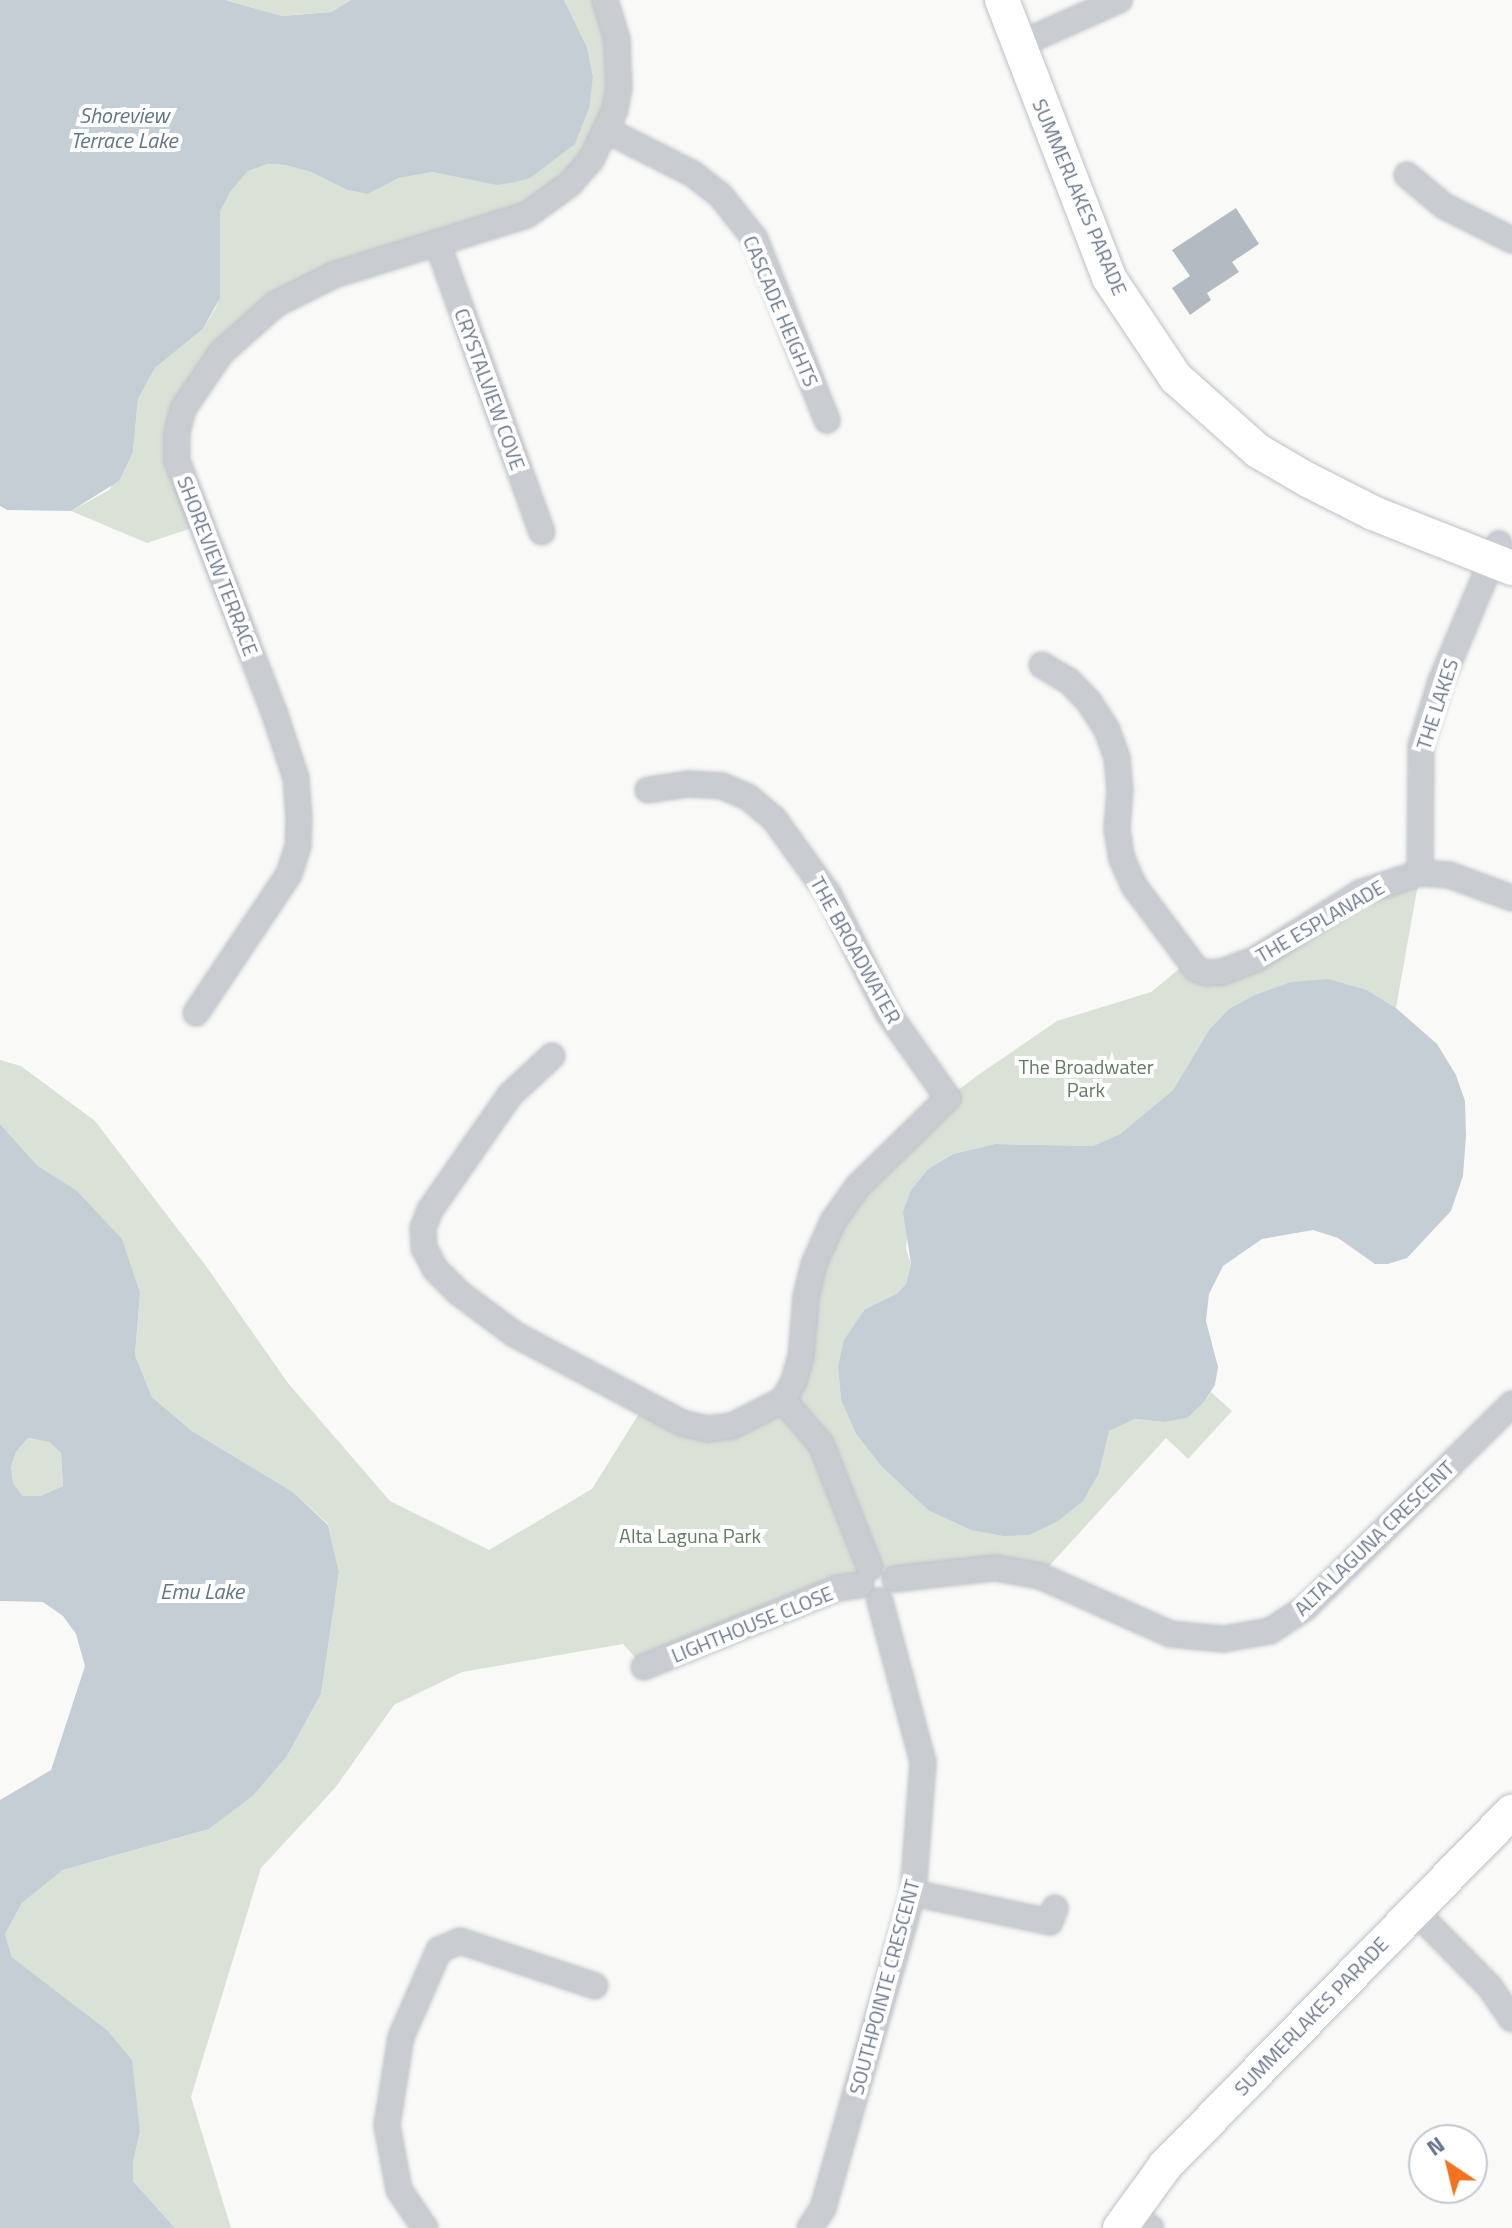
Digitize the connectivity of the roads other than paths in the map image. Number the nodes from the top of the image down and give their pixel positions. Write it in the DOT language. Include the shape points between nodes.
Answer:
graph roads {
  1 [pos="605,0"];
  2 [pos="1002,0"];
  3 [pos="1020,0"];
  4 [pos="1119,0"];
  5 [pos="1027,42"];
  6 [pos="608,131"];
  7 [pos="1407,175"];
  8 [pos="1512,240"];
  9 [pos="438,245"];
  10 [pos="827,420"];
  11 [pos="542,532"];
  12 [pos="1504,555"];
  13 [pos="1042,665"];
  14 [pos="648,790"];
  15 [pos="1420,873"];
  16 [pos="1512,898"];
  17 [pos="196,1013"];
  18 [pos="552,1056"];
  19 [pos="783,1400"];
  20 [pos="1512,1404"];
  21 [pos="871,1585"];
  22 [pos="644,1667"];
  23 [pos="1512,1812"];
  24 [pos="1512,1837"];
  25 [pos="913,1893"];
  26 [pos="1055,1908"];
  27 [pos="1422,1918"];
  28 [pos="595,1986"];
  29 [pos="1512,2019"];
  30 [pos="1137,2224"];
  31 [pos="425,2228"];
  32 [pos="810,2228"];
  1 -- 6 [label="street, SHOREVIEW TERRACE" via="617,39 619,88"];
  2 -- 5 [label="street, SUMMERLAKES PARADE"];
  3 -- 5 [label="street, SUMMERLAKES PARADE"];
  4 -- 5 [label="street"];
  5 -- 12 [label="street, SUMMERLAKES PARADE" via="1125,265 1173,341 1218,394 1261,431 1302,456"];
  6 -- 9 [label="street, SHOREVIEW TERRACE" via="591,160 548,202 490,230"];
  6 -- 10 [label="street, CASCADE HEIGHTS" via="693,174 721,196 755,239"];
  7 -- 8 [label="street" via="1444,206"];
  9 -- 11 [label="street, CRYSTALVIEW COVE"];
  9 -- 17 [label="street, SHOREVIEW TERRACE" via="334,275 276,304 221,353 183,409 177,461 274,712 296,778 299,819 289,874"];
  12 -- 15 [label="street, THE LAKES" via="1441,681 1421,746"];
  13 -- 15 [label="street, THE ESPLANADE" via="1069,681 1107,730 1117,757 1122,859 1134,886 1196,969 1222,972 1256,959 1360,893"];
  14 -- 19 [label="street, THE BROADWATER" via="722,786 748,797 774,819 829,895 888,1013 948,1098 858,1186 833,1221 814,1264 801,1356"];
  15 -- 16 [label="street" via="1462,879"];
  18 -- 19 [label="street" via="510,1095 430,1210 423,1228 424,1248 435,1269 514,1334 682,1423 707,1429 732,1426"];
  19 -- 21 [label="street" via="821,1444"];
  20 -- 21 [label="street, ALTA LAGUNA CRESCENT" via="1305,1608 1270,1631 1224,1639 1170,1634 1040,1576 995,1568 895,1579 895,1589"];
  21 -- 22 [label="street, LIGHTHOUSE CLOSE" via="839,1588"];
  21 -- 25 [label="street, SOUTHPOINTE CRESCENT" via="923,1762"];
  23 -- 27 [label="street, SUMMERLAKES PARADE"];
  24 -- 27 [label="street, SUMMERLAKES PARADE"];
  25 -- 26 [label="street" via="1050,1922"];
  25 -- 32 [label="street, SOUTHPOINTE CRESCENT" via="823,2208"];
  27 -- 29 [label="street" via="1489,1986"];
  27 -- 30 [label="street, SUMMERLAKES PARADE"];
  28 -- 31 [label="street" via="460,1941 439,1950 401,2037 387,2125 399,2190"];
}
